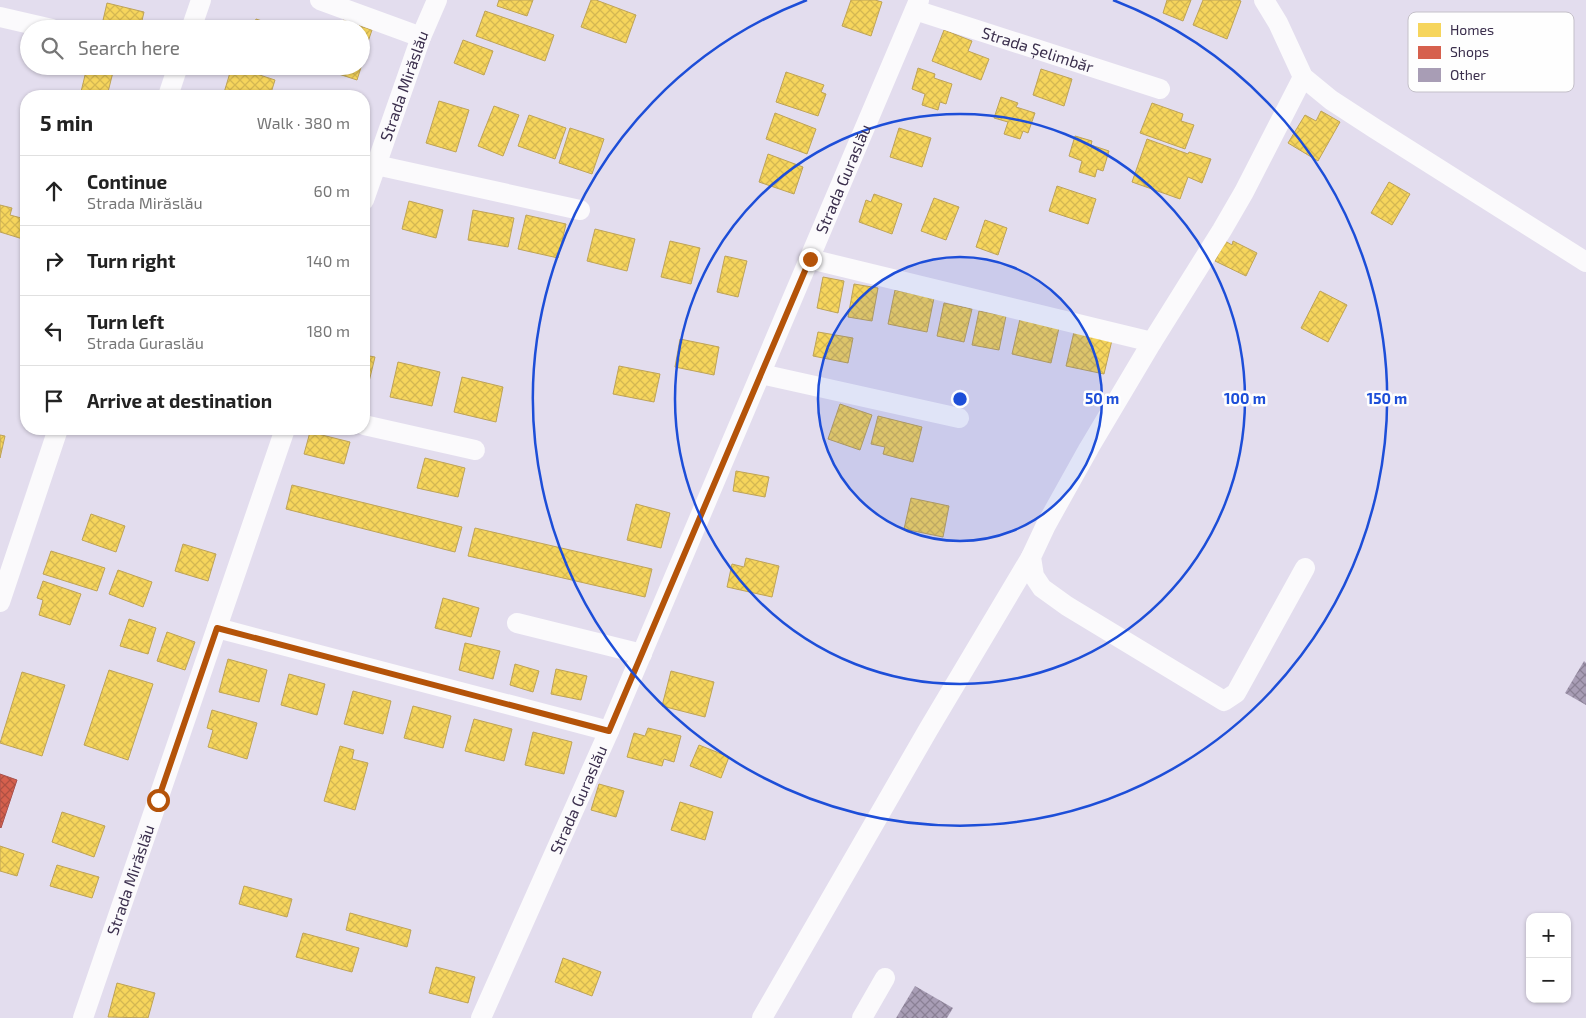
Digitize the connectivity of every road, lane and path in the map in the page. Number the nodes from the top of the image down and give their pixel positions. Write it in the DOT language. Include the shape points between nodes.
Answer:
graph roads {
  1 [pos="202,0"];
  2 [pos="320,0"];
  3 [pos="437,0"];
  4 [pos="1264,0"];
  5 [pos="917,5"];
  6 [pos="0,17"];
  7 [pos="194,20"];
  8 [pos="20,22"];
  9 [pos="421,37"];
  10 [pos="175,75"];
  11 [pos="1303,77"];
  12 [pos="1160,88"];
  13 [pos="170,90"];
  14 [pos="376,165"];
  15 [pos="370,182"];
  16 [pos="580,210"];
  17 [pos="810,259"];
  18 [pos="1586,262"];
  19 [pos="1152,342"];
  20 [pos="761,374"];
  21 [pos="959,418"];
  22 [pos="370,425"];
  23 [pos="56,435"];
  24 [pos="283,435"];
  25 [pos="475,450"];
  26 [pos="1031,558"];
  27 [pos="1305,568"];
  28 [pos="0,602"];
  29 [pos="517,623"];
  30 [pos="217,628"];
  31 [pos="642,654"];
  32 [pos="609,731"];
  33 [pos="885,978"];
  34 [pos="83,1018"];
  35 [pos="481,1018"];
  36 [pos="762,1018"];
  37 [pos="862,1018"];
  1 -- 7 [label="street"];
  2 -- 9 [label="street"];
  3 -- 9 [label="street, Strada Mirăslău"];
  4 -- 11 [label="street"];
  5 -- 12 [label="street, Strada Șelimbăr"];
  5 -- 17 [label="street, Strada Guraslău"];
  6 -- 8 [label="street"];
  9 -- 14 [label="street, Strada Mirăslău"];
  10 -- 13 [label="street"];
  11 -- 18 [label="street" via="1331,100"];
  11 -- 19 [label="street" via="1244,192"];
  14 -- 15 [label="street, Strada Mirăslău"];
  14 -- 16 [label="street"];
  17 -- 19 [label="street"];
  17 -- 20 [label="street, Strada Guraslău"];
  19 -- 26 [label="street" via="1046,525"];
  20 -- 21 [label="street"];
  20 -- 31 [label="street, Strada Guraslău"];
  22 -- 25 [label="street"];
  23 -- 28 [label="street"];
  24 -- 30 [label="street, Strada Mirăslău"];
  26 -- 27 [label="street" via="1034,576 1042,588 1224,701 1236,693"];
  26 -- 36 [label="street"];
  29 -- 31 [label="street"];
  30 -- 32 [label="street"];
  30 -- 34 [label="street, Strada Mirăslău"];
  31 -- 32 [label="street, Strada Guraslău"];
  32 -- 35 [label="street, Strada Guraslău"];
  33 -- 37 [label="street"];
}
